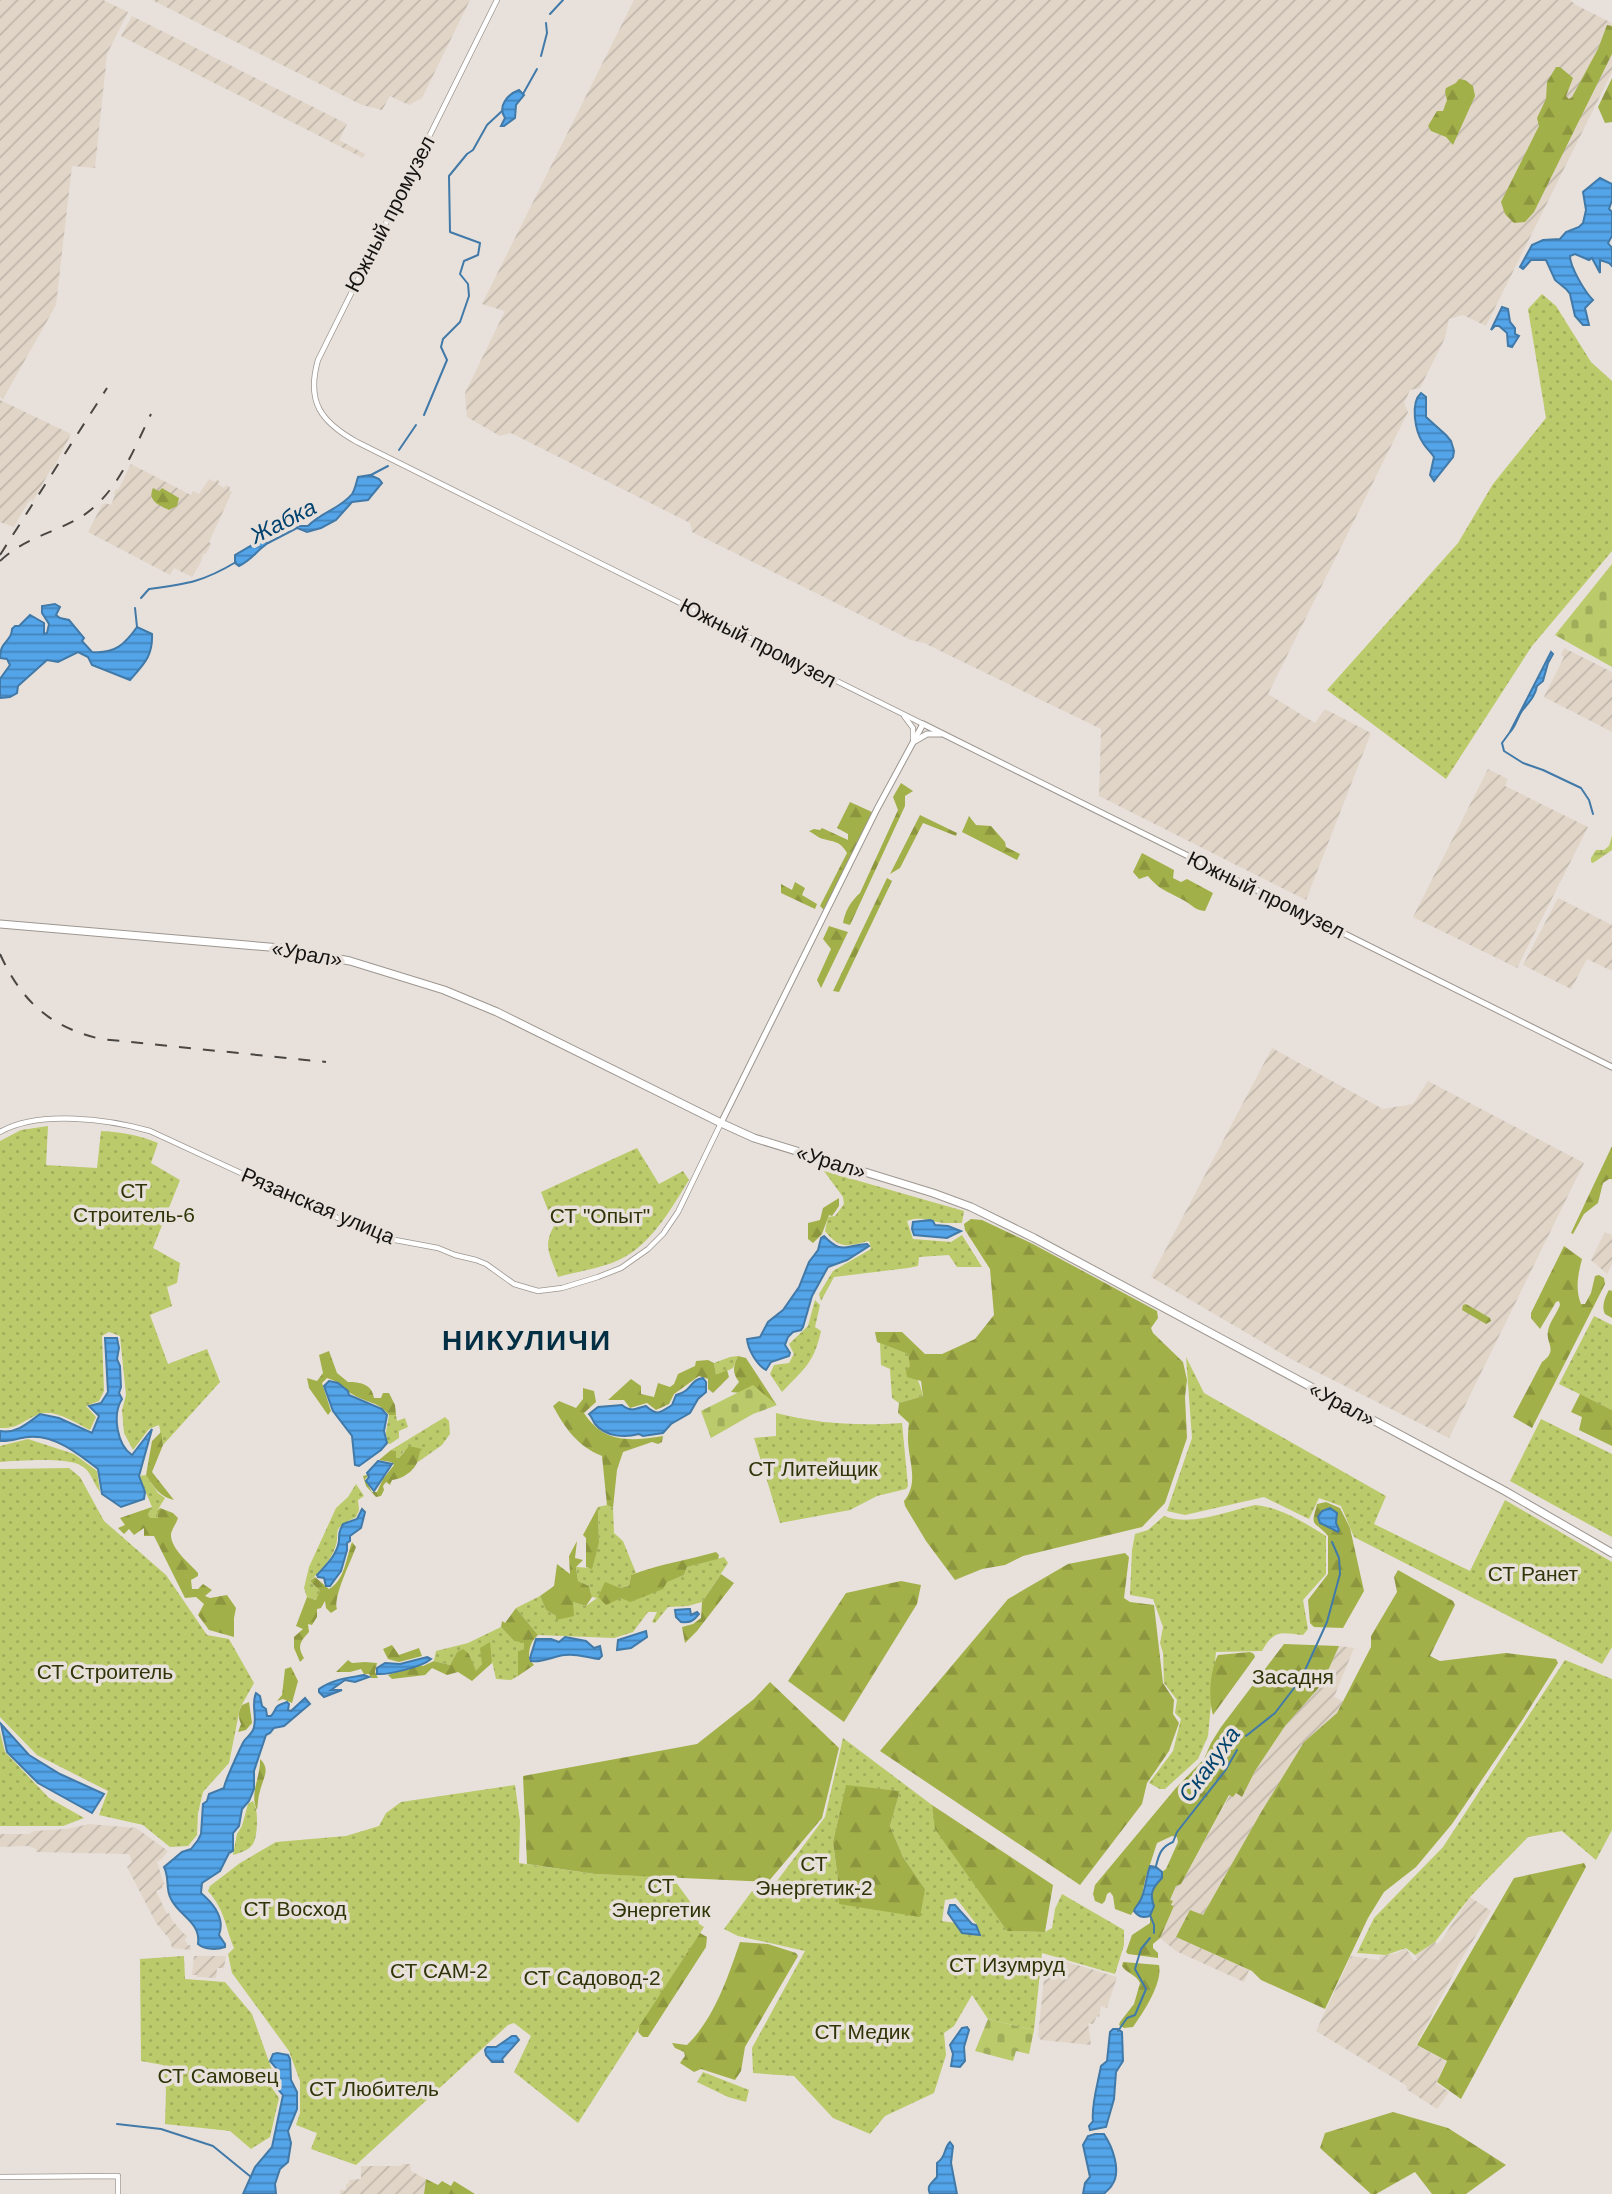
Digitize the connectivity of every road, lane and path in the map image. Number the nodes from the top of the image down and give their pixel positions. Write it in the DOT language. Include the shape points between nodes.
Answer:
graph roads {
  1 [pos="497,0"];
  2 [pos="901,713"];
  3 [pos="923,724"];
  4 [pos="946,735"];
  5 [pos="912,743"];
  6 [pos="3,924"];
  7 [pos="1612,1066"];
  8 [pos="721,1123"];
  9 [pos="0,1132"];
  10 [pos="1612,1553"];
  11 [pos="0,2177"];
  12 [pos="118,2194"];
  1 -- 2 [label="street, Южный промузел" via="318,360 313,392 321,414 338,432 357,442"];
  2 -- 3 [label="street, Южный промузел"];
  2 -- 5 [label="street" via="913,727"];
  3 -- 4 [label="main road, Южный промузел"];
  3 -- 5 [label="main road"];
  4 -- 5 [label="main road" via="927,734"];
  4 -- 7 [label="main road, Южный промузел"];
  5 -- 8 [label="main road"];
  6 -- 8 [label="highway, «Урал»" via="281,948 350,961 497,1012"];
  8 -- 9 [label="street, Рязанская улица" via="678,1212 648,1249 598,1277 538,1291 514,1284 476,1259 379,1237 130,1125 61,1119 26,1121"];
  8 -- 10 [label="highway, «Урал»" via="754,1138 971,1207"];
  11 -- 12 [label="street" via="118,2176"];
}
